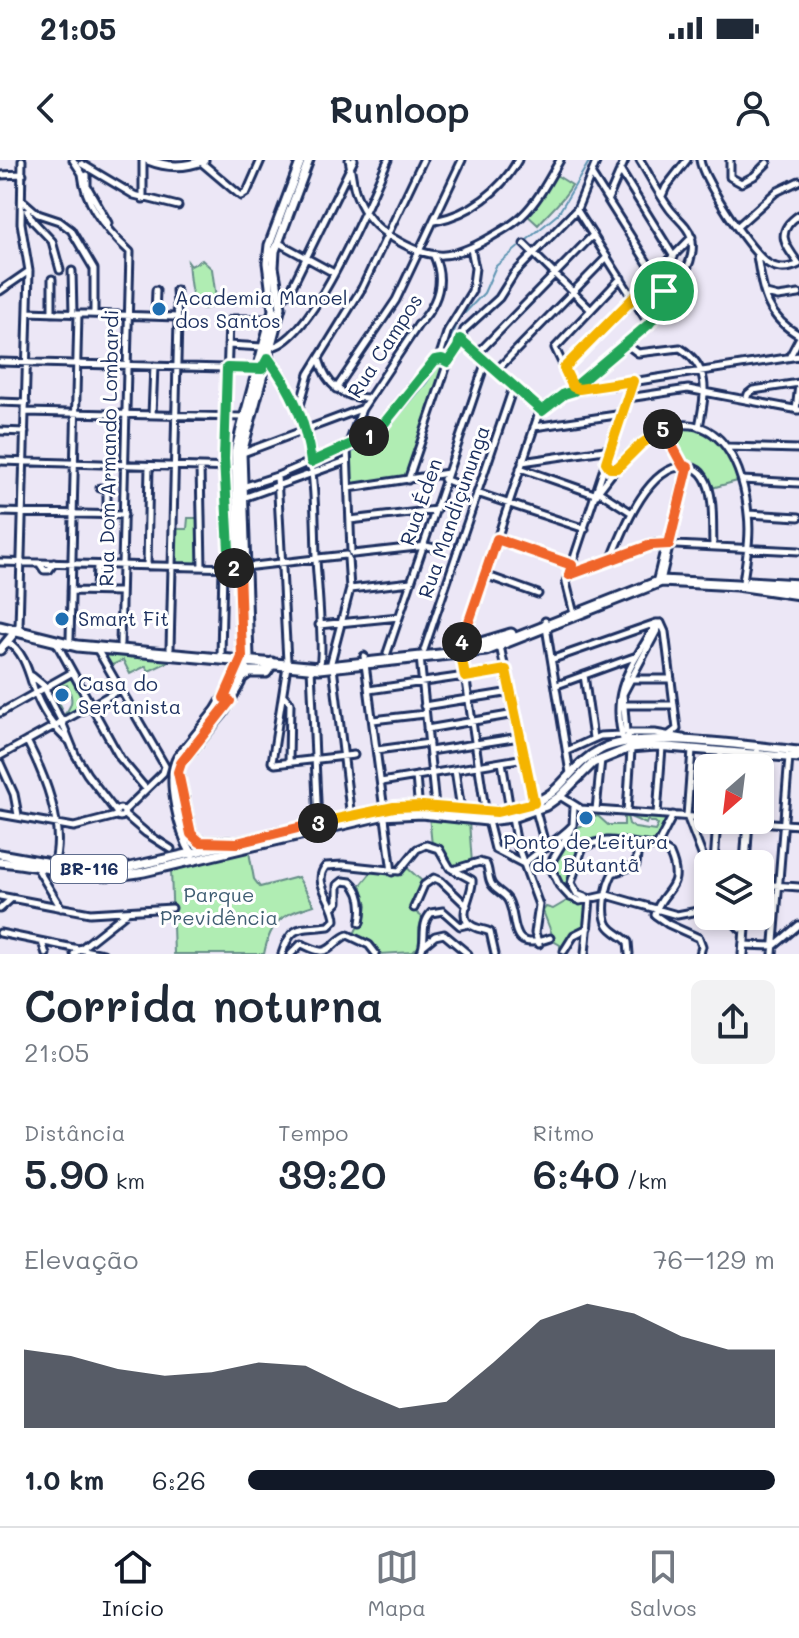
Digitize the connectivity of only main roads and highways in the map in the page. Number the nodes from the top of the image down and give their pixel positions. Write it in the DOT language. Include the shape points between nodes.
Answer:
graph roads {
  1 [pos="146,160"];
  2 [pos="301,160"];
  3 [pos="309,160"];
  4 [pos="202,161"];
  5 [pos="182,163"];
  6 [pos="267,347"];
  7 [pos="261,368"];
  8 [pos="254,393"];
  9 [pos="241,532"];
  10 [pos="659,580"];
  11 [pos="799,585"];
  12 [pos="799,594"];
  13 [pos="0,620"];
  14 [pos="546,624"];
  15 [pos="0,628"];
  16 [pos="17,630"];
  17 [pos="0,650"];
  18 [pos="461,650"];
  19 [pos="422,653"];
  20 [pos="364,659"];
  21 [pos="245,660"];
  22 [pos="272,662"];
  23 [pos="242,677"];
  24 [pos="227,699"];
  25 [pos="626,739"];
  26 [pos="756,751"];
  27 [pos="799,751"];
  28 [pos="726,752"];
  29 [pos="731,754"];
  30 [pos="756,754"];
  31 [pos="766,754"];
  32 [pos="774,756"];
  33 [pos="799,758"];
  34 [pos="535,807"];
  35 [pos="386,812"];
  36 [pos="511,814"];
  37 [pos="184,834"];
  38 [pos="219,844"];
  39 [pos="0,854"];
  40 [pos="178,857"];
  41 [pos="193,857"];
  42 [pos="208,857"];
  43 [pos="0,862"];
  44 [pos="740,930"];
  45 [pos="742,930"];
  46 [pos="741,951"];
  1 -- 5 [label="main road"];
  2 -- 6 [label="main road" via="269,245 273,303"];
  3 -- 6 [label="main road" via="278,242 274,267 284,294"];
  4 -- 5 [label="main road"];
  6 -- 7 [label="main road"];
  6 -- 7 [label="main road"];
  7 -- 8 [label="main road"];
  8 -- 9 [label="main road" via="242,453"];
  8 -- 9 [label="main road" via="228,468"];
  9 -- 21 [label="main road" via="235,568"];
  10 -- 11 [label="highway"];
  10 -- 12 [label="highway"];
  10 -- 14 [label="highway"];
  10 -- 14 [label="highway"];
  13 -- 16 [label="highway"];
  14 -- 18 [label="highway"];
  14 -- 18 [label="highway" via="500,645"];
  15 -- 16 [label="highway"];
  15 -- 17 [label="main road"];
  16 -- 17 [label="main road"];
  16 -- 21 [label="highway"];
  16 -- 21 [label="highway" via="97,648"];
  18 -- 19 [label="highway"];
  19 -- 20 [label="highway"];
  19 -- 20 [label="highway"];
  20 -- 22 [label="highway"];
  21 -- 22 [label="highway"];
  21 -- 23 [label="main road"];
  21 -- 24 [label="main road"];
  22 -- 23 [label="highway" via="266,672"];
  23 -- 24 [label="main road"];
  24 -- 37 [label="main road" via="172,768"];
  24 -- 38 [label="main road" via="178,772 192,837"];
  25 -- 26 [label="main road, BR-116"];
  25 -- 28 [label="main road, BR-116"];
  25 -- 34 [label="main road, BR-116" via="560,796"];
  25 -- 34 [label="main road, BR-116" via="599,750"];
  26 -- 27 [label="main road, BR-116"];
  26 -- 28 [label="main road, BR-116"];
  26 -- 30 [label="main road"];
  26 -- 31 [label="main road, BR-116"];
  28 -- 29 [label="main road"];
  32 -- 33 [label="main road, BR-116"];
  34 -- 36 [label="main road, BR-116"];
  35 -- 36 [label="main road, BR-116" via="435,806"];
  35 -- 36 [label="main road, BR-116" via="487,821"];
  35 -- 38 [label="main road, BR-116"];
  35 -- 42 [label="main road, BR-116"];
  37 -- 40 [label="main road"];
  37 -- 41 [label="main road"];
  38 -- 41 [label="main road, BR-116"];
  38 -- 42 [label="main road" via="219,851"];
  39 -- 40 [label="main road, BR-116" via="108,869"];
  40 -- 41 [label="main road, BR-116"];
  41 -- 42 [label="main road, BR-116"];
  41 -- 43 [label="main road, BR-116" via="131,875 108,876"];
  44 -- 46 [label="main road"];
  45 -- 46 [label="main road"];
}
